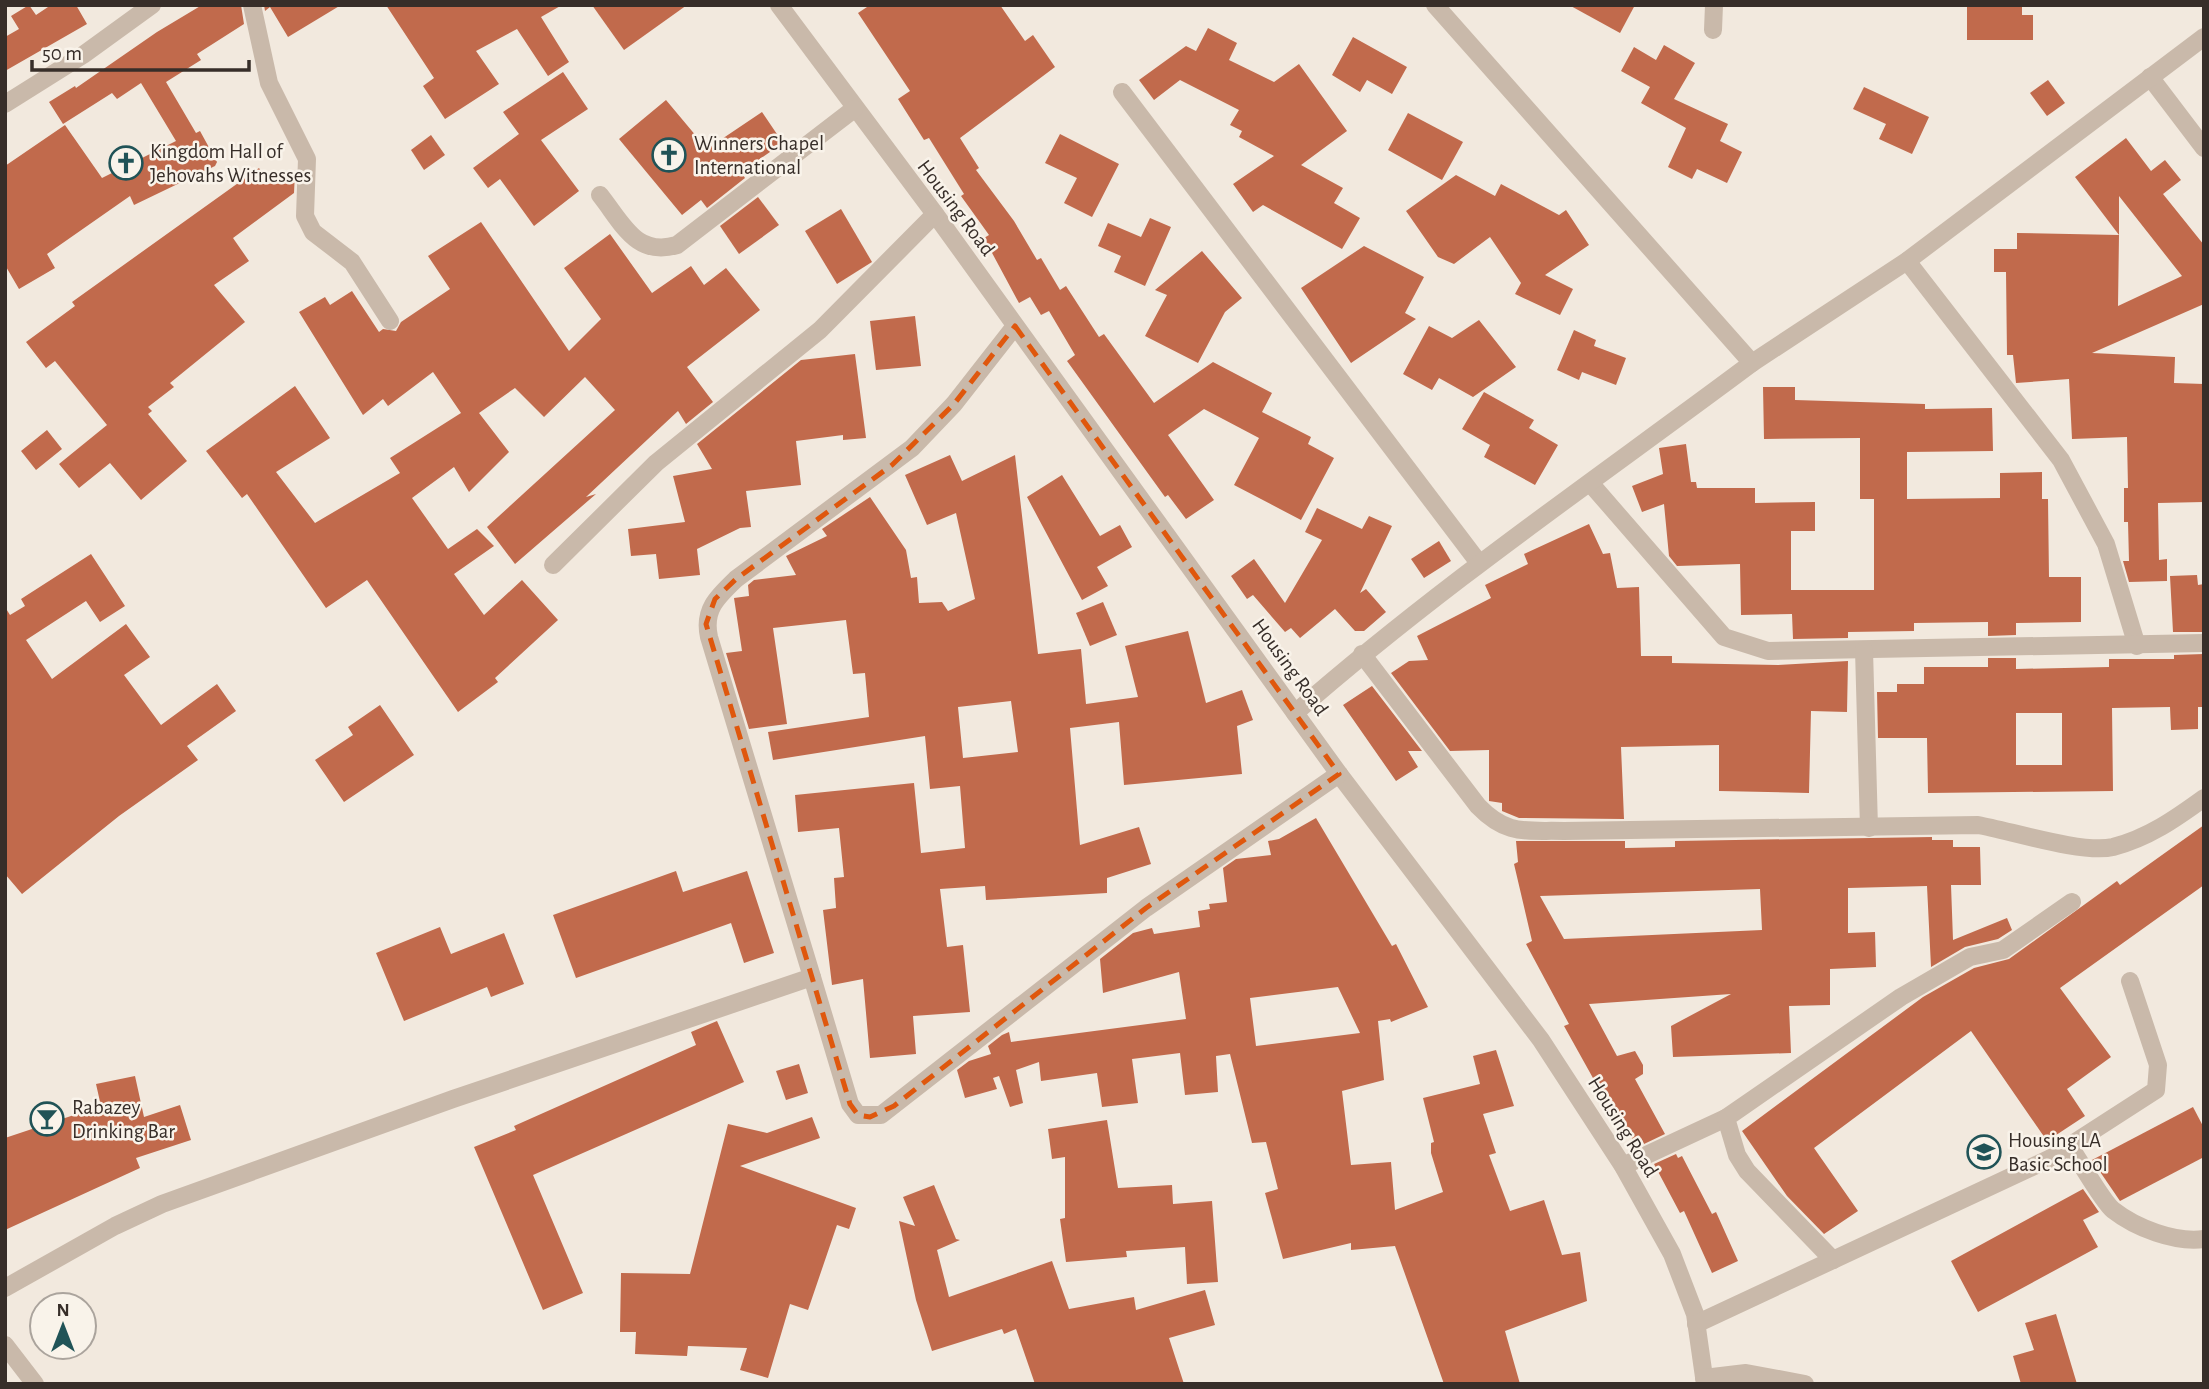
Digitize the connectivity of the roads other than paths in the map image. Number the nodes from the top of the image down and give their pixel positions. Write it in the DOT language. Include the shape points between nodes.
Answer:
graph roads {
  1 [pos="152,5"];
  2 [pos="252,5"];
  3 [pos="779,5"];
  4 [pos="1435,5"];
  5 [pos="1714,5"];
  6 [pos="1713,30"];
  7 [pos="2204,37"];
  8 [pos="2150,77"];
  9 [pos="1122,92"];
  10 [pos="5,104"];
  11 [pos="853,109"];
  12 [pos="2204,148"];
  13 [pos="600,195"];
  14 [pos="935,214"];
  15 [pos="1907,261"];
  16 [pos="390,321"];
  17 [pos="1016,326"];
  18 [pos="1752,363"];
  19 [pos="1591,484"];
  20 [pos="1479,563"];
  21 [pos="553,565"];
  22 [pos="2204,643"];
  23 [pos="2137,646"];
  24 [pos="1864,650"];
  25 [pos="1362,654"];
  26 [pos="1295,713"];
  27 [pos="1339,774"];
  28 [pos="2204,798"];
  29 [pos="1869,828"];
  30 [pos="2072,902"];
  31 [pos="812,976"];
  32 [pos="2130,981"];
  33 [pos="1726,1118"];
  34 [pos="2070,1147"];
  35 [pos="1623,1166"];
  36 [pos="2204,1239"];
  37 [pos="1833,1260"];
  38 [pos="5,1288"];
  39 [pos="1696,1324"];
  40 [pos="5,1345"];
  41 [pos="1705,1381"];
  42 [pos="35,1384"];
  43 [pos="1805,1384"];
  1 -- 10 [label="street"];
  2 -- 16 [label="street" via="269,83 307,159 305,216 313,233 352,262"];
  3 -- 11 [label="street, Housing Road"];
  4 -- 18 [label="street"];
  5 -- 6 [label="street"];
  7 -- 8 [label="street"];
  8 -- 12 [label="street"];
  8 -- 15 [label="street"];
  9 -- 20 [label="street"];
  11 -- 13 [label="street" via="677,245 660,250 640,244"];
  11 -- 14 [label="street, Housing Road"];
  14 -- 17 [label="street, Housing Road"];
  14 -- 21 [label="street" via="820,330 656,463"];
  15 -- 18 [label="street"];
  15 -- 23 [label="street" via="2061,460 2106,544"];
  17 -- 26 [label="street, Housing Road"];
  17 -- 31 [label="street" via="912,448 736,579 715,598 708,613 709,637"];
  18 -- 19 [label="street"];
  19 -- 20 [label="street"];
  19 -- 24 [label="street" via="1724,637 1768,651"];
  20 -- 25 [label="street"];
  22 -- 23 [label="street"];
  23 -- 24 [label="street"];
  24 -- 29 [label="street"];
  25 -- 26 [label="street"];
  25 -- 29 [label="street" via="1478,806 1505,828"];
  26 -- 27 [label="street, Housing Road"];
  27 -- 31 [label="street" via="1146,908 881,1115 858,1115 850,1104"];
  27 -- 35 [label="street, Housing Road" via="1541,1040"];
  28 -- 29 [label="street" via="2164,828 2110,848 2045,841 1979,825"];
  30 -- 33 [label="street" via="2003,950 1970,957 1901,997"];
  31 -- 38 [label="street" via="162,1204"];
  32 -- 34 [label="street" via="2158,1065 2156,1090"];
  33 -- 35 [label="street"];
  33 -- 37 [label="street" via="1747,1171"];
  34 -- 36 [label="street" via="2111,1209 2179,1239"];
  34 -- 37 [label="street"];
  35 -- 39 [label="street, Housing Road" via="1672,1254"];
  37 -- 39 [label="street"];
  39 -- 41 [label="street, Housing Road"];
  40 -- 42 [label="street"];
  41 -- 43 [label="street" via="1746,1373"];
}
